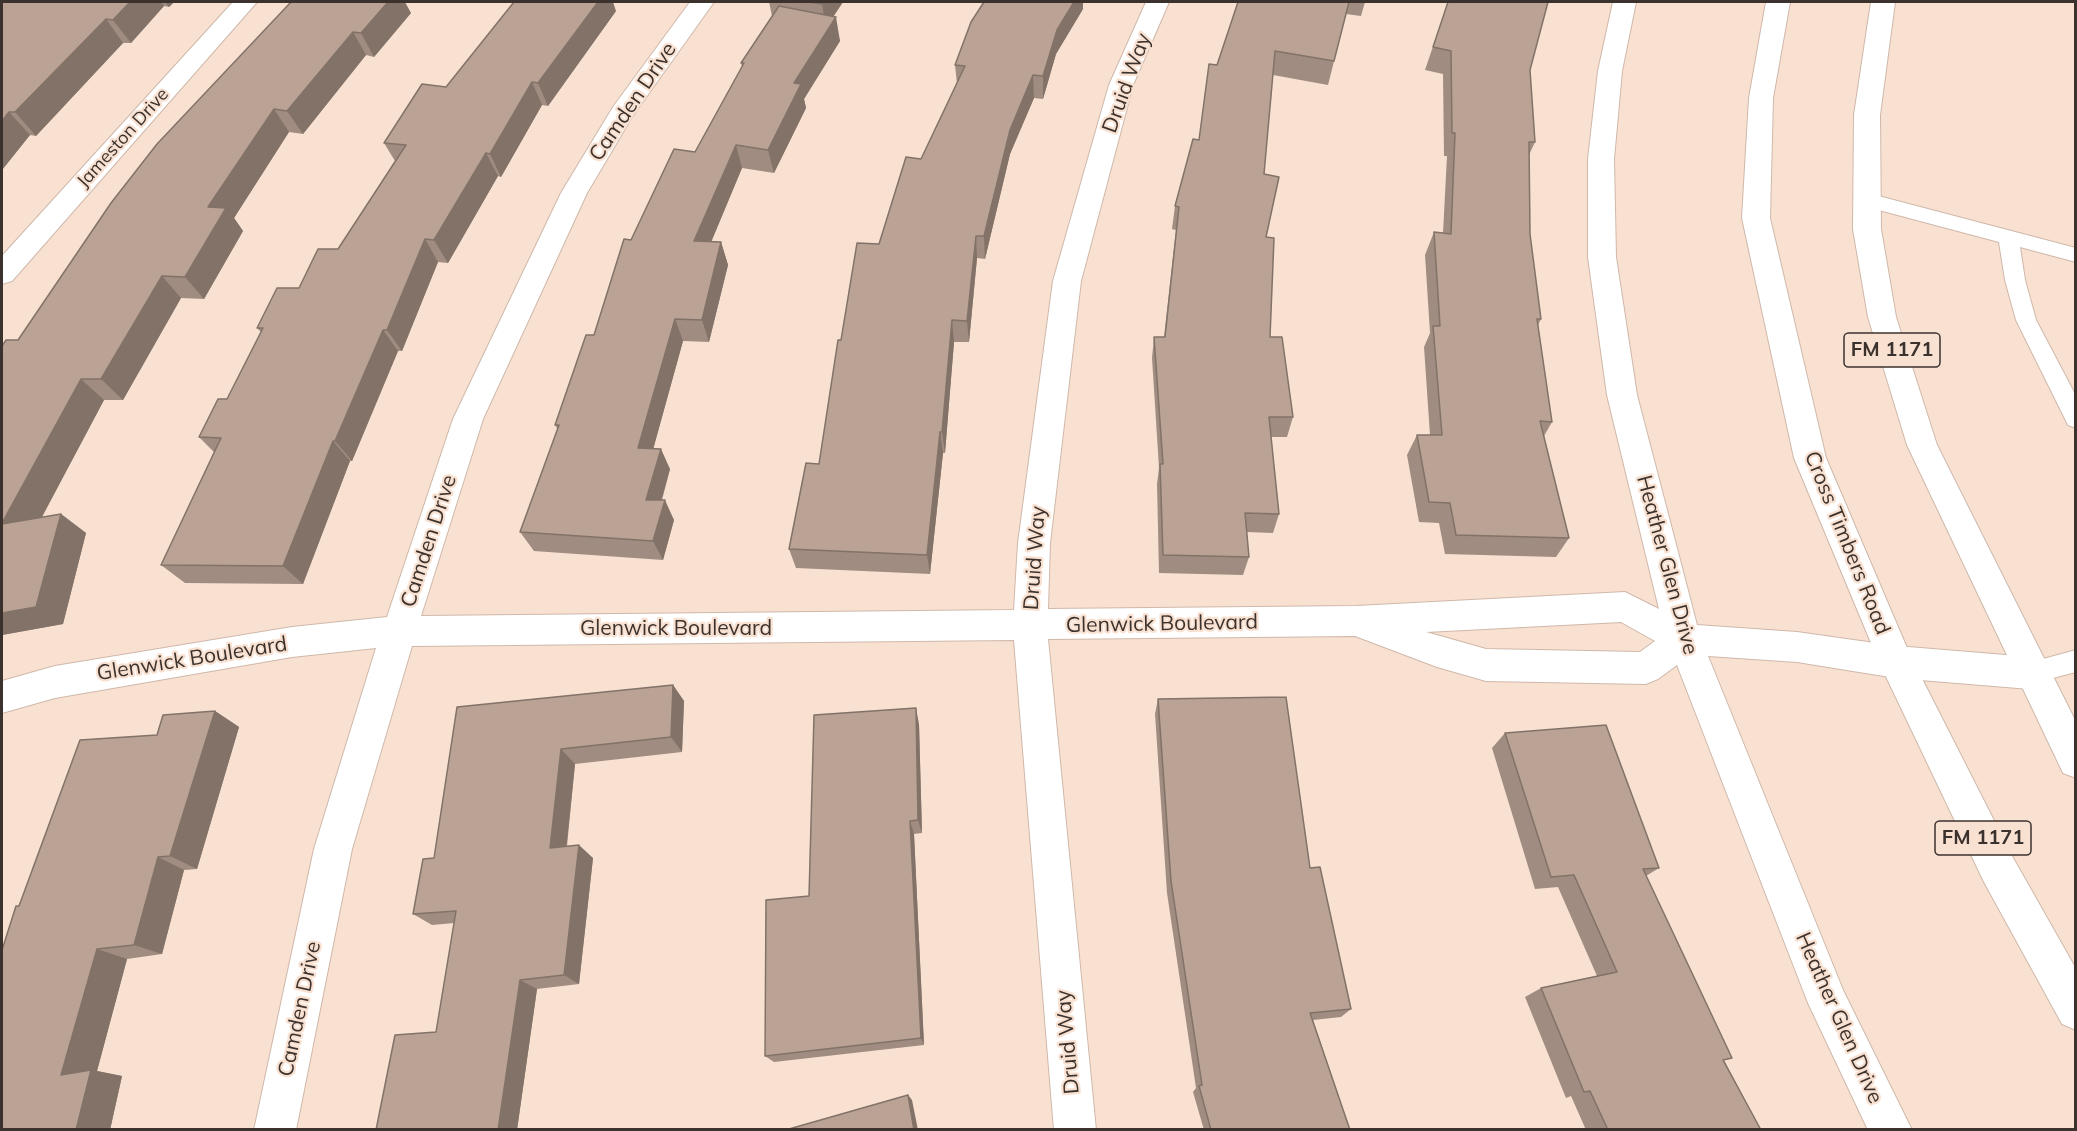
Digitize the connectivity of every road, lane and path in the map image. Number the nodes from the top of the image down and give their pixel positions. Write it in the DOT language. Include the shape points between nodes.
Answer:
graph roads {
  1 [pos="244,2"];
  2 [pos="702,2"];
  3 [pos="1157,2"];
  4 [pos="1625,2"];
  5 [pos="1778,2"];
  6 [pos="1883,2"];
  7 [pos="1867,200"];
  8 [pos="2008,237"];
  9 [pos="2076,255"];
  10 [pos="2,274"];
  11 [pos="2076,419"];
  12 [pos="1356,621"];
  13 [pos="1030,626"];
  14 [pos="399,631"];
  15 [pos="1684,639"];
  16 [pos="2076,661"];
  17 [pos="1896,662"];
  18 [pos="2030,673"];
  19 [pos="2,698"];
  20 [pos="2076,761"];
  21 [pos="2076,1011"];
  22 [pos="275,1130"];
  23 [pos="1075,1130"];
  24 [pos="1891,1130"];
  1 -- 10 [label="street, Jameston Drive"];
  2 -- 14 [label="street, Camden Drive" via="622,113 574,193 468,419"];
  3 -- 13 [label="street, Druid Way" via="1121,86 1067,281 1034,543"];
  4 -- 15 [label="street, Heather Glen Drive" via="1610,71 1601,159 1602,257 1622,395"];
  5 -- 17 [label="street, Cross Timbers Road / FM 1171" via="1761,98 1756,218 1810,458"];
  6 -- 7 [label="street, FM 1171" via="1867,115"];
  7 -- 8 [label="lane"];
  7 -- 18 [label="street, FM 1171" via="1867,230 1882,317 1922,445"];
  8 -- 9 [label="lane"];
  8 -- 11 [label="lane" via="2014,280 2026,320"];
  12 -- 13 [label="street, Glenwick Boulevard"];
  12 -- 15 [label="street, Glenwick Boulevard" via="1625,607"];
  12 -- 15 [label="street, Glenwick Boulevard" via="1437,652 1486,664 1646,668"];
  13 -- 14 [label="street, Glenwick Boulevard"];
  13 -- 23 [label="street, Druid Way"];
  14 -- 19 [label="street, Glenwick Boulevard" via="292,642 55,681"];
  14 -- 22 [label="street, Camden Drive" via="333,849"];
  15 -- 17 [label="street, Glenwick Boulevard" via="1797,647"];
  15 -- 24 [label="street, Heather Glen Drive" via="1828,1003"];
  16 -- 18 [label="lane, Glenwick Boulevard"];
  17 -- 18 [label="street, Glenwick Boulevard"];
  17 -- 21 [label="street, Cross Timbers Road / FM 1171" via="1998,869"];
  18 -- 20 [label="street, FM 1171"];
}
